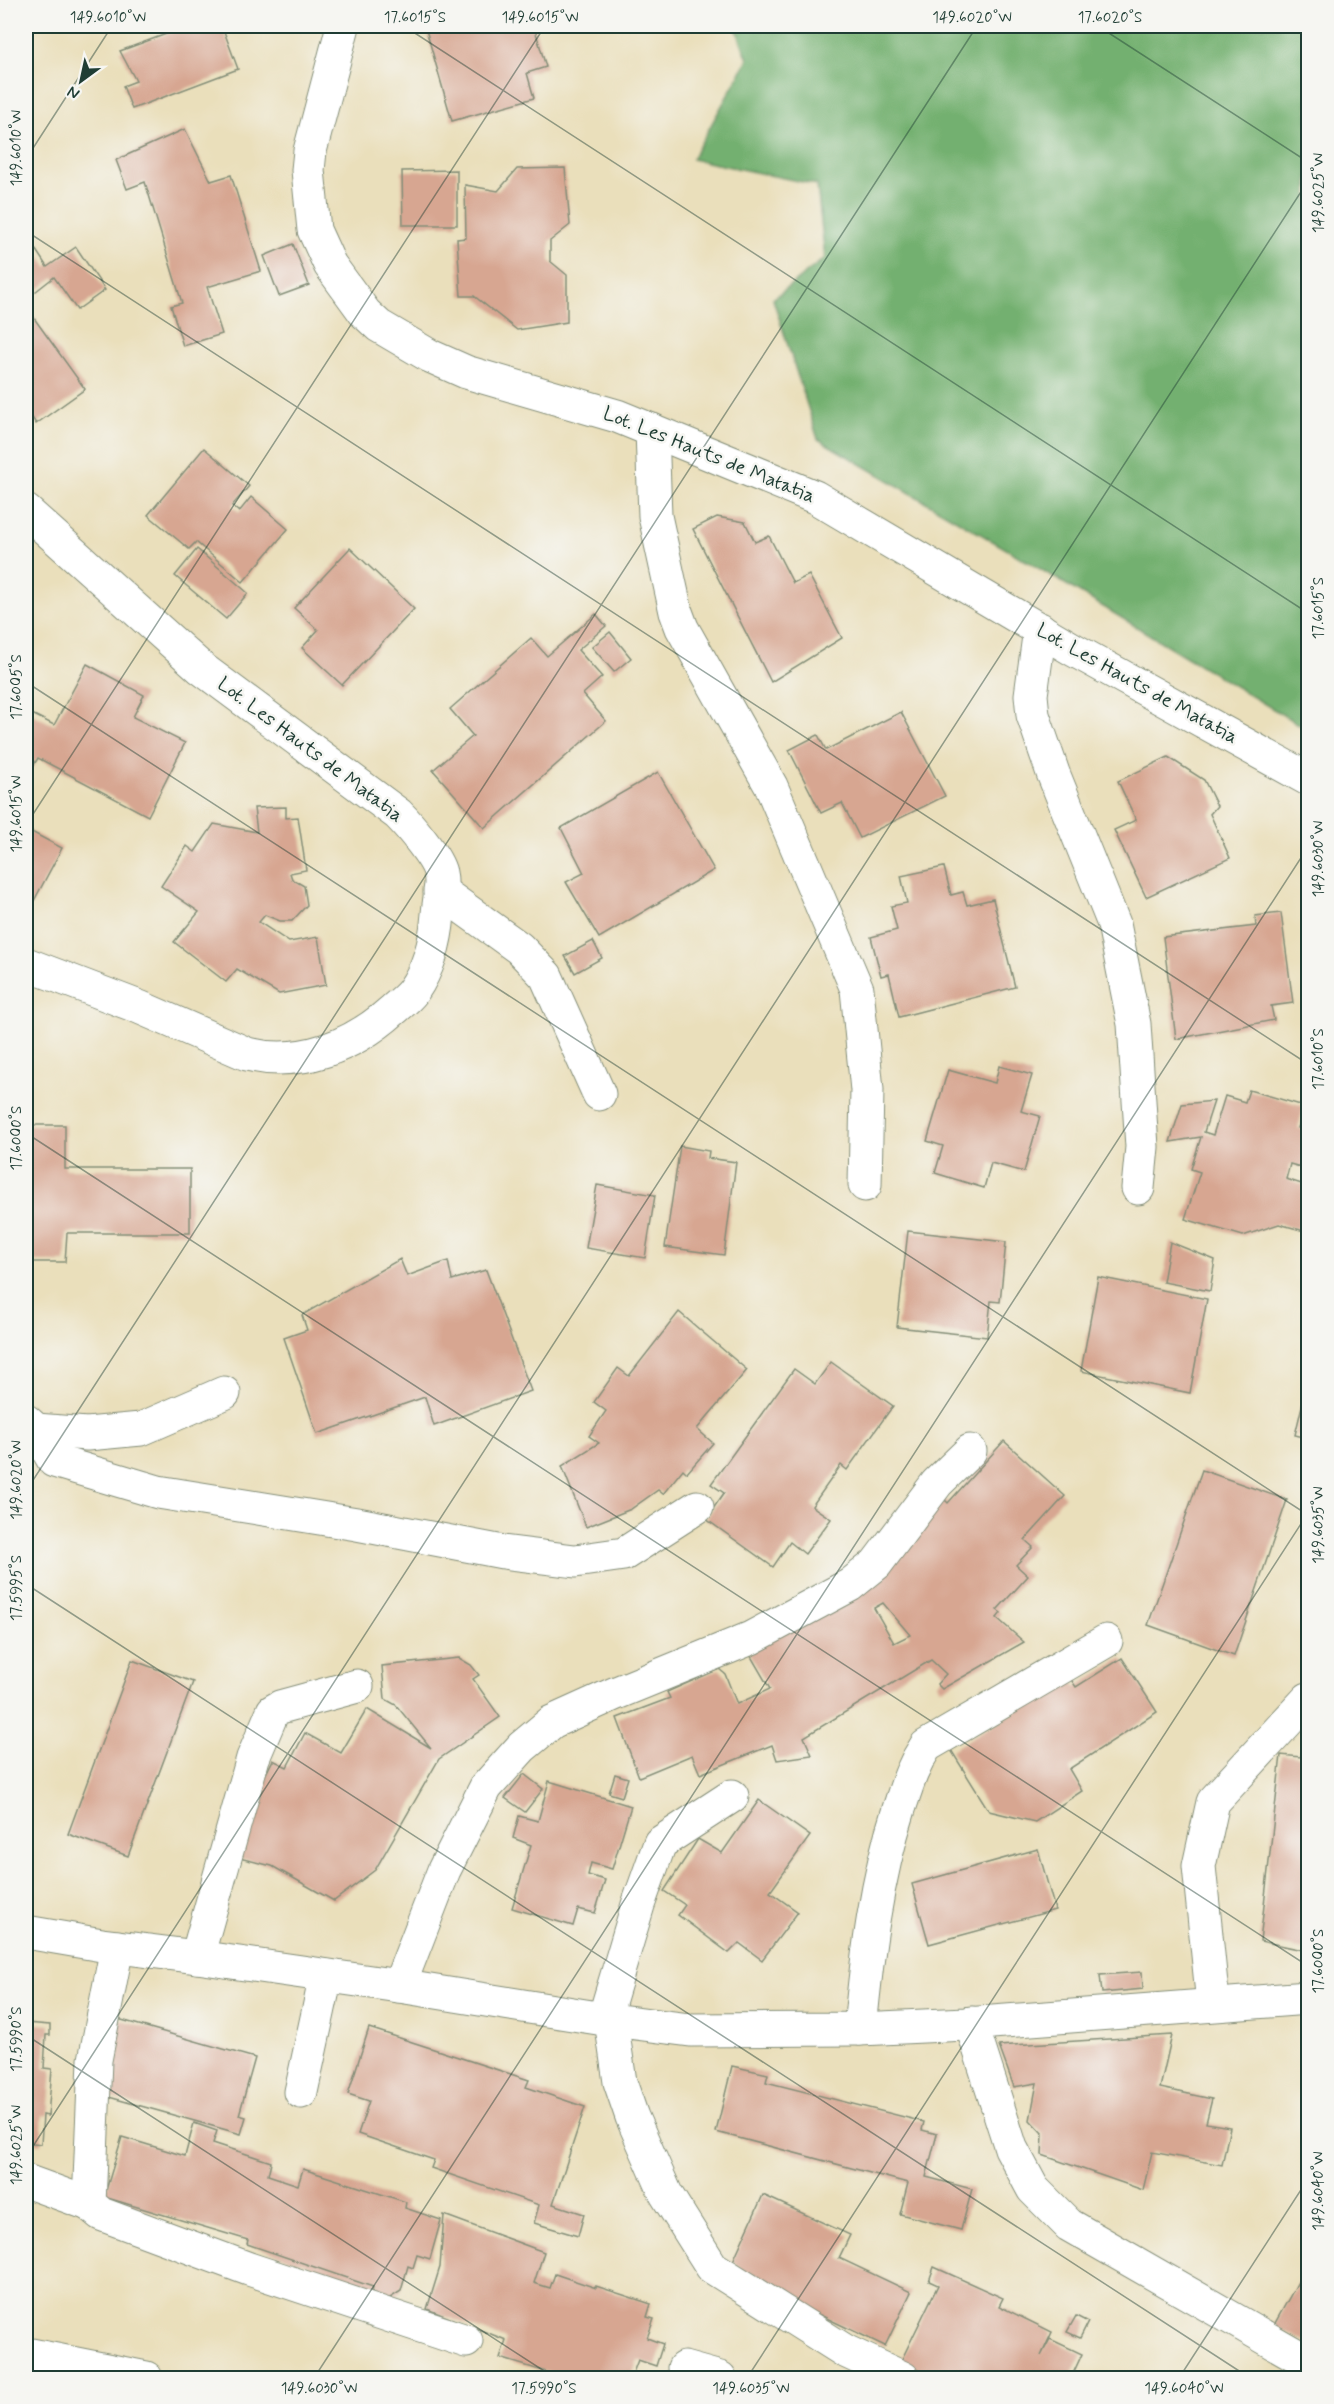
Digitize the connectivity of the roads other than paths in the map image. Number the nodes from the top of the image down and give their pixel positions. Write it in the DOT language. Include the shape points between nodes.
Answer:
graph roads {
  1 [pos="343,26"];
  2 [pos="652,430"];
  3 [pos="26,511"];
  4 [pos="1040,629"];
  5 [pos="1308,779"];
  6 [pos="440,891"];
  7 [pos="26,964"];
  8 [pos="598,1094"];
  9 [pos="865,1185"];
  10 [pos="1138,1188"];
  11 [pos="224,1393"];
  12 [pos="31,1426"];
  13 [pos="970,1451"];
  14 [pos="697,1507"];
  15 [pos="1106,1641"];
  16 [pos="357,1686"];
  17 [pos="1308,1699"];
  18 [pos="732,1796"];
  19 [pos="26,1932"];
  20 [pos="117,1947"];
  21 [pos="197,1957"];
  22 [pos="326,1976"];
  23 [pos="399,1986"];
  24 [pos="1308,1998"];
  25 [pos="1213,2004"];
  26 [pos="608,2019"];
  27 [pos="971,2022"];
  28 [pos="860,2029"];
  29 [pos="301,2092"];
  30 [pos="26,2181"];
  31 [pos="89,2204"];
  32 [pos="466,2342"];
  33 [pos="26,2354"];
  34 [pos="1308,2362"];
  35 [pos="684,2368"];
  36 [pos="146,2379"];
  37 [pos="720,2379"];
  38 [pos="903,2379"];
  1 -- 2 [label="street, Lot. Les Hauts de Matatia" via="308,170 314,230 321,248 365,313 379,326 430,356 466,372 599,409"];
  2 -- 4 [label="street, Lot. Les Hauts de Matatia" via="815,497"];
  2 -- 9 [label="street" via="655,516 676,612 771,786 857,989 867,1090"];
  3 -- 6 [label="street, Lot. Les Hauts de Matatia" via="201,668 398,814 412,828 440,872"];
  4 -- 5 [label="street, Lot. Les Hauts de Matatia"];
  4 -- 10 [label="street" via="1031,695 1033,715 1114,924 1132,1013 1142,1147"];
  6 -- 7 [label="street, Lot. Les Hauts de Matatia" via="435,942 413,992 373,1028 323,1052 304,1056 266,1059 247,1054"];
  6 -- 8 [label="street" via="519,948 546,976"];
  11 -- 12 [label="street" via="141,1429 87,1434"];
  12 -- 14 [label="street" via="54,1461 158,1492 503,1552 575,1560 624,1554"];
  13 -- 23 [label="street" via="937,1483 876,1564 850,1585 751,1638 552,1722 522,1747 486,1787 444,1870"];
  15 -- 28 [label="street" via="926,1746 914,1764 886,1848 867,1957"];
  16 -- 21 [label="street" via="273,1711 253,1758"];
  17 -- 25 [label="street" via="1213,1802 1199,1866"];
  18 -- 26 [label="street" via="660,1843 638,1905"];
  19 -- 20 [label="street"];
  20 -- 21 [label="street"];
  20 -- 31 [label="street" via="95,2060"];
  21 -- 22 [label="street"];
  22 -- 23 [label="street"];
  22 -- 29 [label="street"];
  23 -- 26 [label="street"];
  24 -- 25 [label="street"];
  25 -- 27 [label="street"];
  26 -- 28 [label="street" via="690,2030"];
  26 -- 38 [label="street" via="620,2082 632,2117 666,2194 712,2267 845,2351"];
  27 -- 28 [label="street"];
  27 -- 34 [label="street" via="1011,2148 1033,2189 1047,2204 1069,2225"];
  30 -- 31 [label="street"];
  31 -- 32 [label="street" via="101,2214 249,2269"];
  33 -- 36 [label="street"];
  35 -- 37 [label="street"];
}
